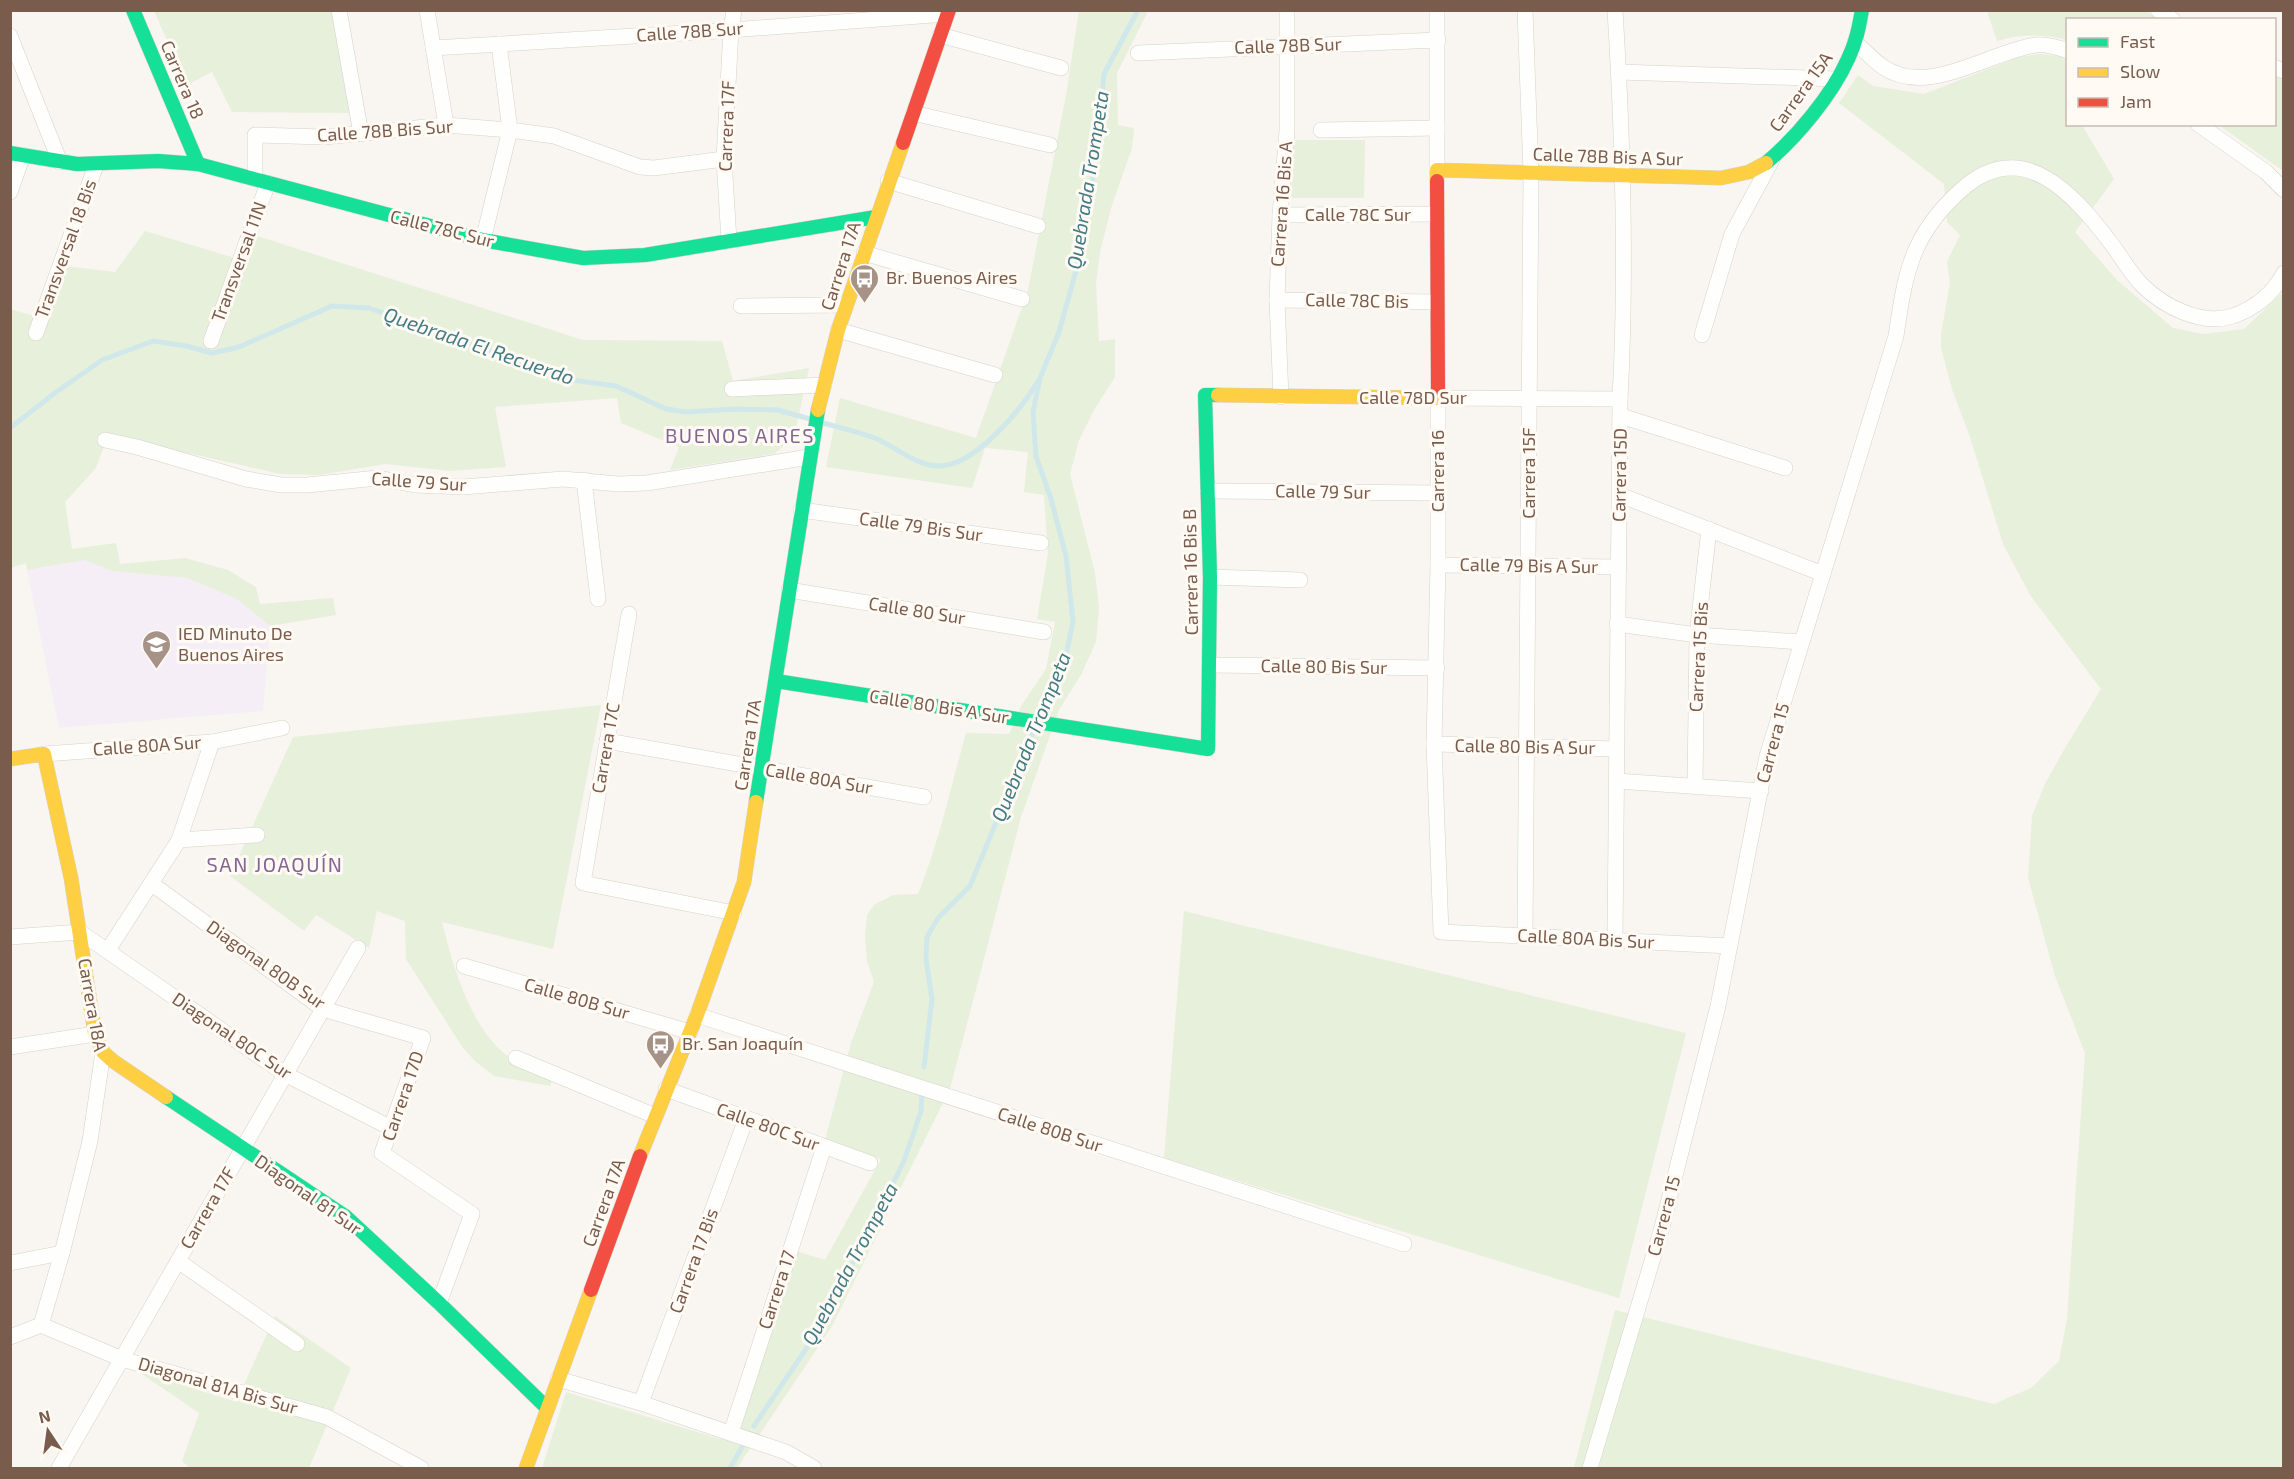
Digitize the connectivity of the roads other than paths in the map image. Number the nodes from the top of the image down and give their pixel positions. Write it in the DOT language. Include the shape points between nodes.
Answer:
graph roads {
  1 [pos="133,10"];
  2 [pos="339,10"];
  3 [pos="427,10"];
  4 [pos="734,10"];
  5 [pos="1287,10"];
  6 [pos="1437,10"];
  7 [pos="1525,10"];
  8 [pos="1615,10"];
  9 [pos="1862,10"];
  10 [pos="948,12"];
  11 [pos="731,30"];
  12 [pos="940,35"];
  13 [pos="10,36"];
  14 [pos="1438,40"];
  15 [pos="1855,42"];
  16 [pos="499,44"];
  17 [pos="1288,45"];
  18 [pos="433,48"];
  19 [pos="2066,51"];
  20 [pos="1138,53"];
  21 [pos="1061,68"];
  22 [pos="1619,72"];
  23 [pos="1837,79"];
  24 [pos="912,112"];
  25 [pos="446,125"];
  26 [pos="2201,126"];
  27 [pos="1437,128"];
  28 [pos="510,130"];
  29 [pos="1321,130"];
  30 [pos="361,134"];
  31 [pos="255,135"];
  32 [pos="1050,145"];
  33 [pos="17,154"];
  34 [pos="1773,158"];
  35 [pos="724,159"];
  36 [pos="60,162"];
  37 [pos="198,164"];
  38 [pos="96,165"];
  39 [pos="1437,170"];
  40 [pos="1531,173"];
  41 [pos="1624,175"];
  42 [pos="261,181"];
  43 [pos="888,181"];
  44 [pos="2283,190"];
  45 [pos="10,192"];
  46 [pos="1437,214"];
  47 [pos="1280,215"];
  48 [pos="876,217"];
  49 [pos="1038,226"];
  50 [pos="483,240"];
  51 [pos="729,241"];
  52 [pos="864,253"];
  53 [pos="2283,273"];
  54 [pos="1022,299"];
  55 [pos="1277,300"];
  56 [pos="1436,302"];
  57 [pos="846,305"];
  58 [pos="741,306"];
  59 [pos="838,330"];
  60 [pos="36,333"];
  61 [pos="1702,335"];
  62 [pos="211,341"];
  63 [pos="995,375"];
  64 [pos="824,385"];
  65 [pos="732,389"];
  66 [pos="1205,394"];
  67 [pos="1281,397"];
  68 [pos="1438,398"];
  69 [pos="1529,398"];
  70 [pos="1620,399"];
  71 [pos="1621,416"];
  72 [pos="105,440"];
  73 [pos="809,458"];
  74 [pos="1785,468"];
  75 [pos="584,480"];
  76 [pos="1208,491"];
  77 [pos="1437,494"];
  78 [pos="1620,495"];
  79 [pos="801,510"];
  80 [pos="1709,529"];
  81 [pos="1041,543"];
  82 [pos="1438,565"];
  83 [pos="1529,566"];
  84 [pos="1619,567"];
  85 [pos="1823,574"];
  86 [pos="1210,578"];
  87 [pos="1300,580"];
  88 [pos="789,590"];
  89 [pos="598,599"];
  90 [pos="629,614"];
  91 [pos="1617,624"];
  92 [pos="1044,632"];
  93 [pos="1697,635"];
  94 [pos="1802,642"];
  95 [pos="1210,665"];
  96 [pos="1437,668"];
  97 [pos="776,681"];
  98 [pos="282,728"];
  99 [pos="608,741"];
  100 [pos="212,742"];
  101 [pos="1434,744"];
  102 [pos="1526,747"];
  103 [pos="1208,749"];
  104 [pos="1616,749"];
  105 [pos="44,754"];
  106 [pos="10,759"];
  107 [pos="762,769"];
  108 [pos="1617,781"];
  109 [pos="1695,786"];
  110 [pos="1761,791"];
  111 [pos="924,798"];
  112 [pos="257,835"];
  113 [pos="179,840"];
  114 [pos="152,884"];
  115 [pos="734,913"];
  116 [pos="80,932"];
  117 [pos="1442,932"];
  118 [pos="1525,936"];
  119 [pos="10,937"];
  120 [pos="1615,940"];
  121 [pos="1730,946"];
  122 [pos="358,948"];
  123 [pos="108,950"];
  124 [pos="464,966"];
  125 [pos="322,1009"];
  126 [pos="697,1015"];
  127 [pos="690,1032"];
  128 [pos="94,1034"];
  129 [pos="423,1038"];
  130 [pos="10,1047"];
  131 [pos="103,1052"];
  132 [pos="516,1058"];
  133 [pos="285,1074"];
  134 [pos="666,1089"];
  135 [pos="655,1116"];
  136 [pos="746,1119"];
  137 [pos="391,1128"];
  138 [pos="824,1147"];
  139 [pos="242,1149"];
  140 [pos="870,1163"];
  141 [pos="1404,1244"];
  142 [pos="62,1253"];
  143 [pos="178,1261"];
  144 [pos="10,1263"];
  145 [pos="439,1303"];
  146 [pos="40,1325"];
  147 [pos="10,1338"];
  148 [pos="297,1344"];
  149 [pos="122,1359"];
  150 [pos="558,1379"];
  151 [pos="641,1403"];
  152 [pos="547,1408"];
  153 [pos="731,1433"];
  154 [pos="59,1468"];
  155 [pos="421,1468"];
  156 [pos="526,1468"];
  157 [pos="814,1468"];
  158 [pos="1590,1468"];
  1 -- 37 [label="street, Carrera 18"];
  2 -- 30 [label="street"];
  3 -- 18 [label="street"];
  4 -- 11 [label="street, Carrera 17F"];
  5 -- 17 [label="street, Carrera 16 Bis A"];
  6 -- 14 [label="street, Carrera 16"];
  7 -- 40 [label="street, Carrera 15F"];
  8 -- 22 [label="street, Carrera 15D"];
  9 -- 15 [label="street, Carrera 15A"];
  10 -- 11 [label="street, Calle 78B Sur"];
  10 -- 12 [label="street, Carrera 17A"];
  11 -- 16 [label="street, Calle 78B Sur"];
  11 -- 35 [label="street, Carrera 17F"];
  12 -- 21 [label="street"];
  12 -- 24 [label="street, Carrera 17A"];
  13 -- 36 [label="street"];
  14 -- 17 [label="street, Calle 78B Sur"];
  14 -- 27 [label="street, Carrera 16"];
  15 -- 19 [label="street" via="1884,68 1901,75 1920,76 1942,75 2036,45"];
  15 -- 23 [label="street, Carrera 15A"];
  16 -- 18 [label="street, Calle 78B Sur"];
  16 -- 28 [label="street"];
  17 -- 20 [label="street, Calle 78B Sur"];
  17 -- 47 [label="street, Carrera 16 Bis A"];
  18 -- 25 [label="street"];
  22 -- 23 [label="street"];
  22 -- 41 [label="street, Carrera 15D"];
  23 -- 34 [label="street, Carrera 15A"];
  24 -- 32 [label="street"];
  24 -- 43 [label="street, Carrera 17A"];
  25 -- 28 [label="street, Calle 78B Bis Sur"];
  25 -- 30 [label="street, Calle 78B Bis Sur"];
  26 -- 44 [label="street" via="2266,172"];
  27 -- 29 [label="street"];
  27 -- 39 [label="street, Carrera 16"];
  28 -- 35 [label="street, Calle 78B Bis Sur" via="554,136 640,167"];
  28 -- 50 [label="street"];
  30 -- 31 [label="street, Calle 78B Bis Sur"];
  31 -- 42 [label="street, Transversal 11N"];
  33 -- 36 [label="street, Calle 78C Sur"];
  33 -- 45 [label="street"];
  34 -- 41 [label="street, Calle 78B Bis A Sur" via="1751,171 1721,178"];
  34 -- 61 [label="street" via="1732,234"];
  35 -- 51 [label="street, Carrera 17F"];
  36 -- 38 [label="street, Calle 78C Sur"];
  37 -- 38 [label="street, Calle 78C Sur" via="158,161"];
  37 -- 42 [label="street, Calle 78C Sur"];
  38 -- 60 [label="street, Transversal 18 Bis"];
  39 -- 40 [label="street, Calle 78B Bis A Sur"];
  39 -- 46 [label="street, Carrera 16"];
  40 -- 41 [label="street, Calle 78B Bis A Sur"];
  40 -- 69 [label="street, Carrera 15F"];
  41 -- 70 [label="street, Carrera 15D"];
  42 -- 50 [label="street, Calle 78C Sur"];
  42 -- 62 [label="street, Transversal 11N"];
  43 -- 48 [label="street, Carrera 17A"];
  43 -- 49 [label="street"];
  46 -- 47 [label="street, Calle 78C Sur"];
  46 -- 56 [label="street, Carrera 16"];
  47 -- 55 [label="street, Carrera 16 Bis A"];
  48 -- 51 [label="street, Calle 78C Sur"];
  48 -- 52 [label="street, Carrera 17A"];
  50 -- 51 [label="street, Calle 78C Sur" via="564,256 600,258"];
  52 -- 54 [label="street"];
  52 -- 57 [label="street, Carrera 17A"];
  53 -- 85 [label="street, Carrera 15" via="2273,290 2253,307 2229,317 2202,317 2176,309 2147,290 2092,220 2055,182 2023,168 2000,169 1978,177 1936,216 1909,265 1896,336"];
  55 -- 56 [label="street, Calle 78C Bis"];
  55 -- 67 [label="street, Carrera 16 Bis A"];
  56 -- 68 [label="street, Carrera 16"];
  57 -- 58 [label="street"];
  57 -- 59 [label="street, Carrera 17A"];
  59 -- 63 [label="street"];
  59 -- 64 [label="street, Carrera 17A"];
  64 -- 65 [label="street"];
  64 -- 73 [label="street, Carrera 17A"];
  66 -- 67 [label="street, Calle 78D Sur"];
  66 -- 76 [label="street, Carrera 16 Bis B"];
  67 -- 68 [label="street, Calle 78D Sur"];
  68 -- 69 [label="street, Calle 78D Sur"];
  68 -- 77 [label="street, Carrera 16"];
  69 -- 70 [label="street, Calle 78D Sur"];
  69 -- 83 [label="street, Carrera 15F"];
  70 -- 71 [label="street, Carrera 15D"];
  71 -- 74 [label="street"];
  71 -- 78 [label="street, Carrera 15D"];
  72 -- 75 [label="street, Calle 79 Sur" via="281,485 378,478 463,487 531,480"];
  73 -- 75 [label="street, Calle 79 Sur" via="647,483"];
  73 -- 79 [label="street, Carrera 17A"];
  75 -- 89 [label="street"];
  76 -- 77 [label="street, Calle 79 Sur"];
  76 -- 86 [label="street, Carrera 16 Bis B"];
  77 -- 82 [label="street, Carrera 16"];
  78 -- 80 [label="street"];
  78 -- 84 [label="street, Carrera 15D"];
  79 -- 81 [label="street, Calle 79 Bis Sur"];
  79 -- 88 [label="street, Carrera 17A"];
  80 -- 85 [label="street"];
  80 -- 93 [label="street, Carrera 15 Bis"];
  82 -- 83 [label="street, Calle 79 Bis A Sur"];
  82 -- 96 [label="street, Carrera 16"];
  83 -- 84 [label="street, Calle 79 Bis A Sur"];
  83 -- 102 [label="street, Carrera 15F"];
  84 -- 91 [label="street, Carrera 15D"];
  85 -- 94 [label="street, Carrera 15"];
  86 -- 87 [label="street"];
  86 -- 95 [label="street, Carrera 16 Bis B"];
  88 -- 92 [label="street, Calle 80 Sur"];
  88 -- 97 [label="street, Carrera 17A"];
  90 -- 99 [label="street, Carrera 17C"];
  91 -- 93 [label="street"];
  91 -- 104 [label="street, Carrera 15D"];
  93 -- 94 [label="street"];
  93 -- 109 [label="street, Carrera 15 Bis"];
  94 -- 110 [label="street, Carrera 15" via="1767,756"];
  95 -- 96 [label="street, Calle 80 Bis Sur"];
  95 -- 103 [label="street, Carrera 16 Bis B"];
  96 -- 101 [label="street, Carrera 16"];
  97 -- 103 [label="street, Calle 80 Bis A Sur"];
  97 -- 107 [label="street, Carrera 17A"];
  98 -- 100 [label="street, Calle 80A Sur"];
  99 -- 107 [label="street, Calle 80A Sur"];
  99 -- 115 [label="street, Carrera 17C" via="583,883"];
  100 -- 105 [label="street, Calle 80A Sur"];
  100 -- 113 [label="street"];
  101 -- 102 [label="street, Calle 80 Bis A Sur"];
  101 -- 117 [label="street, Carrera 16"];
  102 -- 104 [label="street, Calle 80 Bis A Sur"];
  102 -- 118 [label="street, Carrera 15F"];
  104 -- 108 [label="street, Carrera 15D"];
  105 -- 106 [label="street, Calle 80A Sur"];
  105 -- 116 [label="street, Carrera 18A"];
  107 -- 111 [label="street, Calle 80A Sur"];
  107 -- 115 [label="street, Carrera 17A" via="748,862"];
  108 -- 109 [label="street"];
  108 -- 120 [label="street, Carrera 15D"];
  109 -- 110 [label="street"];
  110 -- 121 [label="street, Carrera 15"];
  112 -- 113 [label="street"];
  113 -- 114 [label="street"];
  114 -- 123 [label="street"];
  114 -- 125 [label="street, Diagonal 80B Sur"];
  115 -- 126 [label="street, Carrera 17A"];
  116 -- 119 [label="street"];
  116 -- 123 [label="street, Diagonal 80C Sur"];
  116 -- 128 [label="street, Carrera 18A"];
  117 -- 118 [label="street, Calle 80A Bis Sur"];
  118 -- 120 [label="street, Calle 80A Bis Sur"];
  120 -- 121 [label="street, Calle 80A Bis Sur"];
  121 -- 158 [label="street, Carrera 15" via="1661,1231"];
  122 -- 125 [label="street, Carrera 17F"];
  123 -- 133 [label="street, Diagonal 80C Sur"];
  124 -- 127 [label="street, Calle 80B Sur"];
  125 -- 129 [label="street, Diagonal 80B Sur"];
  125 -- 133 [label="street, Carrera 17F"];
  126 -- 127 [label="street, Carrera 17A"];
  126 -- 141 [label="street, Calle 80B Sur"];
  127 -- 134 [label="street, Carrera 17A"];
  128 -- 130 [label="street"];
  128 -- 131 [label="street, Carrera 18A"];
  129 -- 137 [label="street, Carrera 17D"];
  131 -- 139 [label="street, Diagonal 81 Sur"];
  131 -- 142 [label="street, Carrera 18A" via="90,1141"];
  132 -- 135 [label="street"];
  133 -- 137 [label="street, Diagonal 80C Sur"];
  133 -- 139 [label="street, Carrera 17F"];
  134 -- 135 [label="street, Carrera 17A"];
  134 -- 136 [label="street, Calle 80C Sur"];
  135 -- 150 [label="street, Carrera 17A"];
  136 -- 138 [label="street, Calle 80C Sur"];
  136 -- 151 [label="street, Carrera 17 Bis"];
  137 -- 145 [label="street, Carrera 17D" via="382,1153 472,1214"];
  138 -- 140 [label="street, Calle 80C Sur"];
  138 -- 153 [label="street, Carrera 17"];
  139 -- 143 [label="street, Carrera 17F"];
  139 -- 145 [label="street, Diagonal 81 Sur" via="345,1216"];
  142 -- 144 [label="street"];
  142 -- 146 [label="street, Carrera 18A"];
  143 -- 148 [label="street"];
  143 -- 149 [label="street, Carrera 17F"];
  145 -- 152 [label="street, Diagonal 81 Sur"];
  146 -- 147 [label="street"];
  146 -- 149 [label="street, Diagonal 81A Bis Sur"];
  149 -- 154 [label="street, Carrera 17F"];
  149 -- 155 [label="street, Diagonal 81A Bis Sur" via="327,1417"];
  150 -- 151 [label="street"];
  150 -- 152 [label="street, Carrera 17A"];
  151 -- 153 [label="street"];
  152 -- 156 [label="street, Carrera 17A"];
  153 -- 157 [label="street" via="786,1452"];
}
